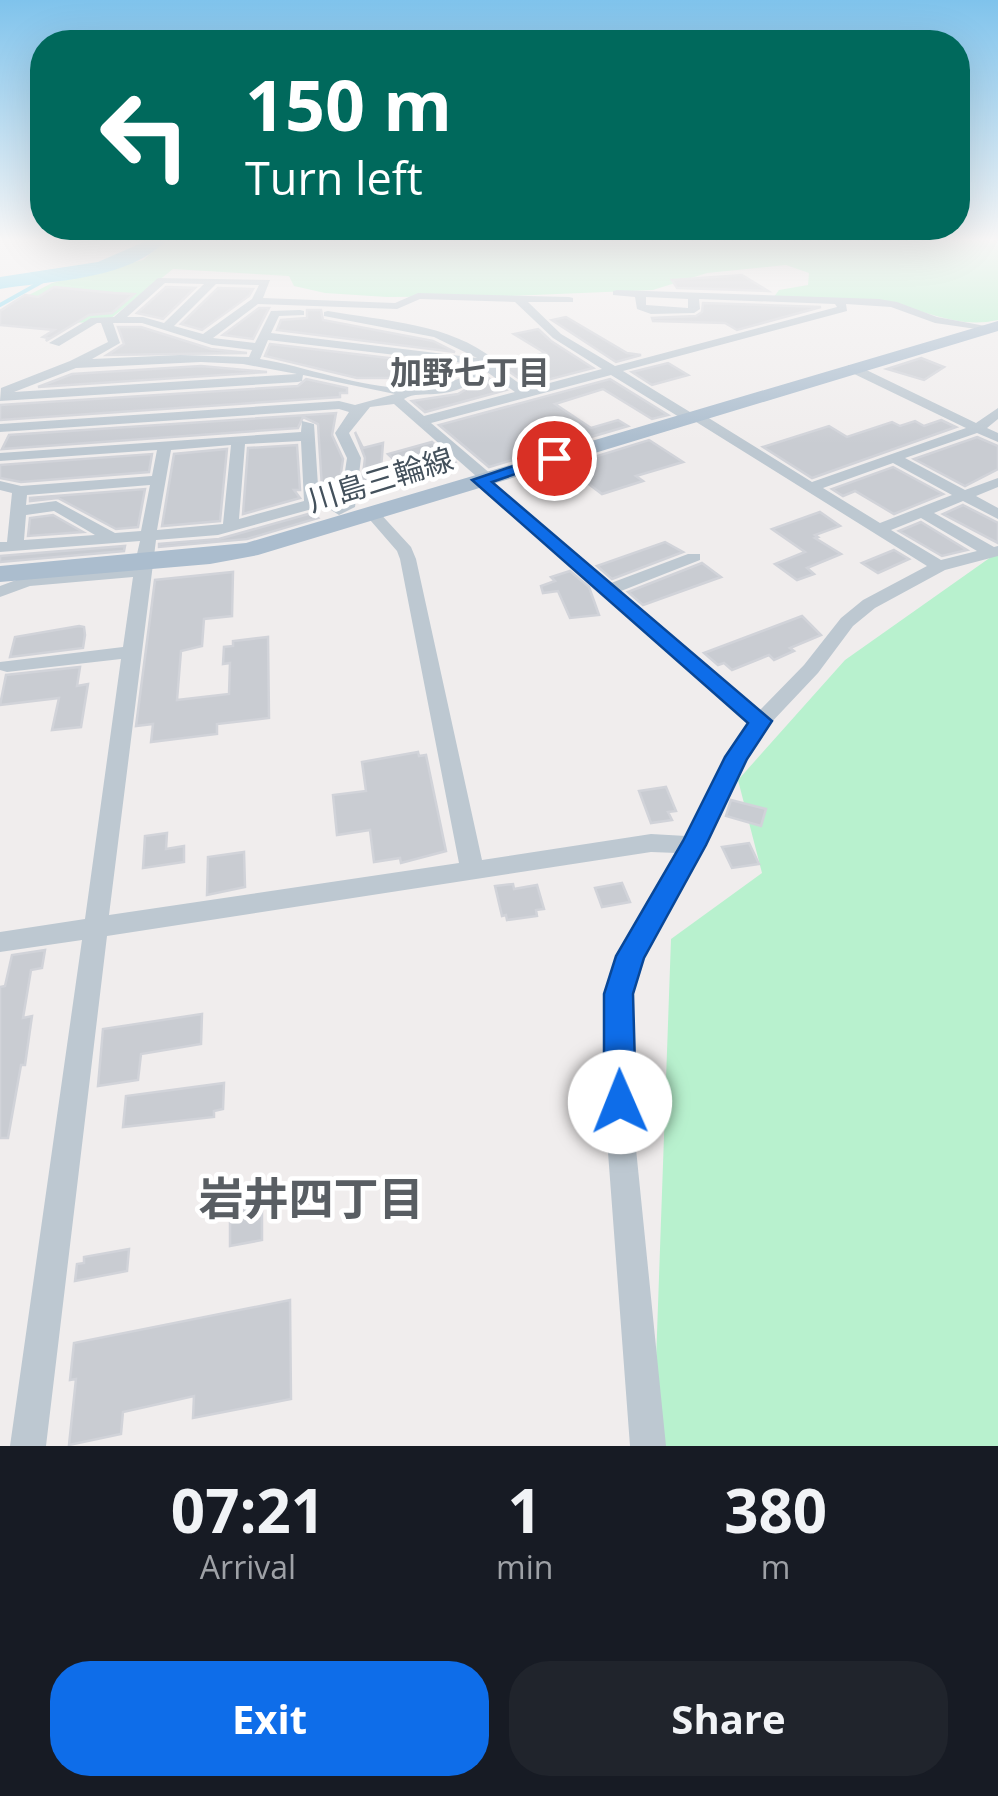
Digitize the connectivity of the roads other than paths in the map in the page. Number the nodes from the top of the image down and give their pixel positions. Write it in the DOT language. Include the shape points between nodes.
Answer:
graph roads {
  1 [pos="126,308"];
  2 [pos="185,308"];
  3 [pos="245,308"];
  4 [pos="528,308"];
  5 [pos="644,308"];
  6 [pos="694,308"];
  7 [pos="843,308"];
  8 [pos="905,308"];
  9 [pos="112,320"];
  10 [pos="166,327"];
  11 [pos="994,327"];
  12 [pos="204,339"];
  13 [pos="262,342"];
  14 [pos="55,343"];
  15 [pos="254,362"];
  16 [pos="74,364"];
  17 [pos="490,365"];
  18 [pos="852,368"];
  19 [pos="613,371"];
  20 [pos="330,376"];
  21 [pos="526,394"];
  22 [pos="0,396"];
  23 [pos="402,396"];
  24 [pos="306,407"];
  25 [pos="355,409"];
  26 [pos="998,412"];
  27 [pos="692,416"];
  28 [pos="422,422"];
  29 [pos="0,428"];
  30 [pos="978,428"];
  31 [pos="308,436"];
  32 [pos="998,438"];
  33 [pos="238,441"];
  34 [pos="165,446"];
  35 [pos="0,457"];
  36 [pos="894,458"];
  37 [pos="484,479"];
  38 [pos="158,480"];
  39 [pos="998,482"];
  40 [pos="0,485"];
  41 [pos="812,487"];
  42 [pos="20,491"];
  43 [pos="964,496"];
  44 [pos="312,504"];
  45 [pos="18,511"];
  46 [pos="922,512"];
  47 [pos="372,513"];
  48 [pos="998,514"];
  49 [pos="343,515"];
  50 [pos="231,526"];
  51 [pos="879,529"];
  52 [pos="149,536"];
  53 [pos="114,538"];
  54 [pos="8,547"];
  55 [pos="995,552"];
  56 [pos="694,557"];
  57 [pos="939,566"];
  58 [pos="142,567"];
  59 [pos="0,574"];
  60 [pos="609,590"];
  61 [pos="0,592"];
  62 [pos="131,652"];
  63 [pos="7,666"];
  64 [pos="760,721"];
  65 [pos="694,845"];
  66 [pos="472,868"];
  67 [pos="95,928"];
  68 [pos="0,942"];
  69 [pos="28,1446"];
  70 [pos="648,1446"];
  1 -- 9 [label="street"];
  2 -- 10 [label="street"];
  3 -- 12 [label="street"];
  4 -- 19 [label="street"];
  5 -- 6 [label="street"];
  7 -- 19 [label="street"];
  8 -- 11 [label="street"];
  9 -- 10 [label="street"];
  9 -- 14 [label="street" via="95,320"];
  9 -- 16 [label="street" via="114,343"];
  10 -- 12 [label="street"];
  11 -- 18 [label="main road, 川島三輪線"];
  12 -- 13 [label="street"];
  13 -- 15 [label="street"];
  13 -- 17 [label="street"];
  13 -- 17 [label="street" via="274,312 319,312 392,322 480,351"];
  15 -- 16 [label="street" via="195,357"];
  15 -- 20 [label="street"];
  16 -- 22 [label="street"];
  17 -- 21 [label="street"];
  17 -- 23 [label="street" via="459,388"];
  18 -- 27 [label="main road, 川島三輪線"];
  18 -- 30 [label="street"];
  19 -- 21 [label="street"];
  19 -- 27 [label="street"];
  20 -- 22 [label="street"];
  20 -- 23 [label="street"];
  21 -- 28 [label="street"];
  23 -- 25 [label="street"];
  23 -- 28 [label="street"];
  24 -- 25 [label="street"];
  24 -- 29 [label="street"];
  24 -- 31 [label="street"];
  25 -- 49 [label="street" via="342,433 354,458"];
  26 -- 30 [label="street"];
  27 -- 37 [label="main road, 川島三輪線"];
  27 -- 41 [label="street"];
  28 -- 37 [label="street"];
  30 -- 32 [label="street"];
  30 -- 36 [label="street"];
  31 -- 33 [label="street"];
  31 -- 44 [label="street"];
  33 -- 34 [label="street"];
  33 -- 50 [label="street"];
  34 -- 35 [label="street"];
  34 -- 38 [label="street"];
  36 -- 41 [label="street"];
  36 -- 43 [label="street"];
  37 -- 47 [label="main road, 川島三輪線"];
  37 -- 60 [label="street"];
  38 -- 42 [label="street"];
  38 -- 52 [label="street"];
  39 -- 43 [label="street"];
  40 -- 42 [label="street"];
  41 -- 51 [label="street"];
  42 -- 45 [label="street"];
  43 -- 46 [label="street"];
  43 -- 48 [label="street"];
  44 -- 49 [label="street"];
  44 -- 50 [label="street"];
  45 -- 53 [label="street" via="56,506"];
  45 -- 54 [label="street"];
  46 -- 51 [label="street"];
  46 -- 55 [label="street"];
  47 -- 49 [label="main road, 川島三輪線"];
  47 -- 66 [label="street" via="408,559"];
  49 -- 58 [label="main road, 川島三輪線" via="249,550"];
  50 -- 52 [label="street"];
  51 -- 57 [label="street"];
  52 -- 53 [label="street"];
  52 -- 58 [label="street"];
  53 -- 54 [label="street"];
  55 -- 57 [label="street"];
  56 -- 60 [label="street"];
  57 -- 64 [label="street" via="847,622"];
  58 -- 59 [label="main road, 川島三輪線"];
  58 -- 61 [label="street" via="27,581"];
  58 -- 62 [label="street"];
  60 -- 64 [label="street"];
  62 -- 63 [label="street"];
  62 -- 67 [label="street"];
  64 -- 65 [label="street"];
  65 -- 66 [label="street" via="651,842"];
  65 -- 70 [label="street" via="630,956 618,994 621,1139"];
  66 -- 67 [label="street"];
  67 -- 68 [label="street"];
  67 -- 69 [label="street"];
}
